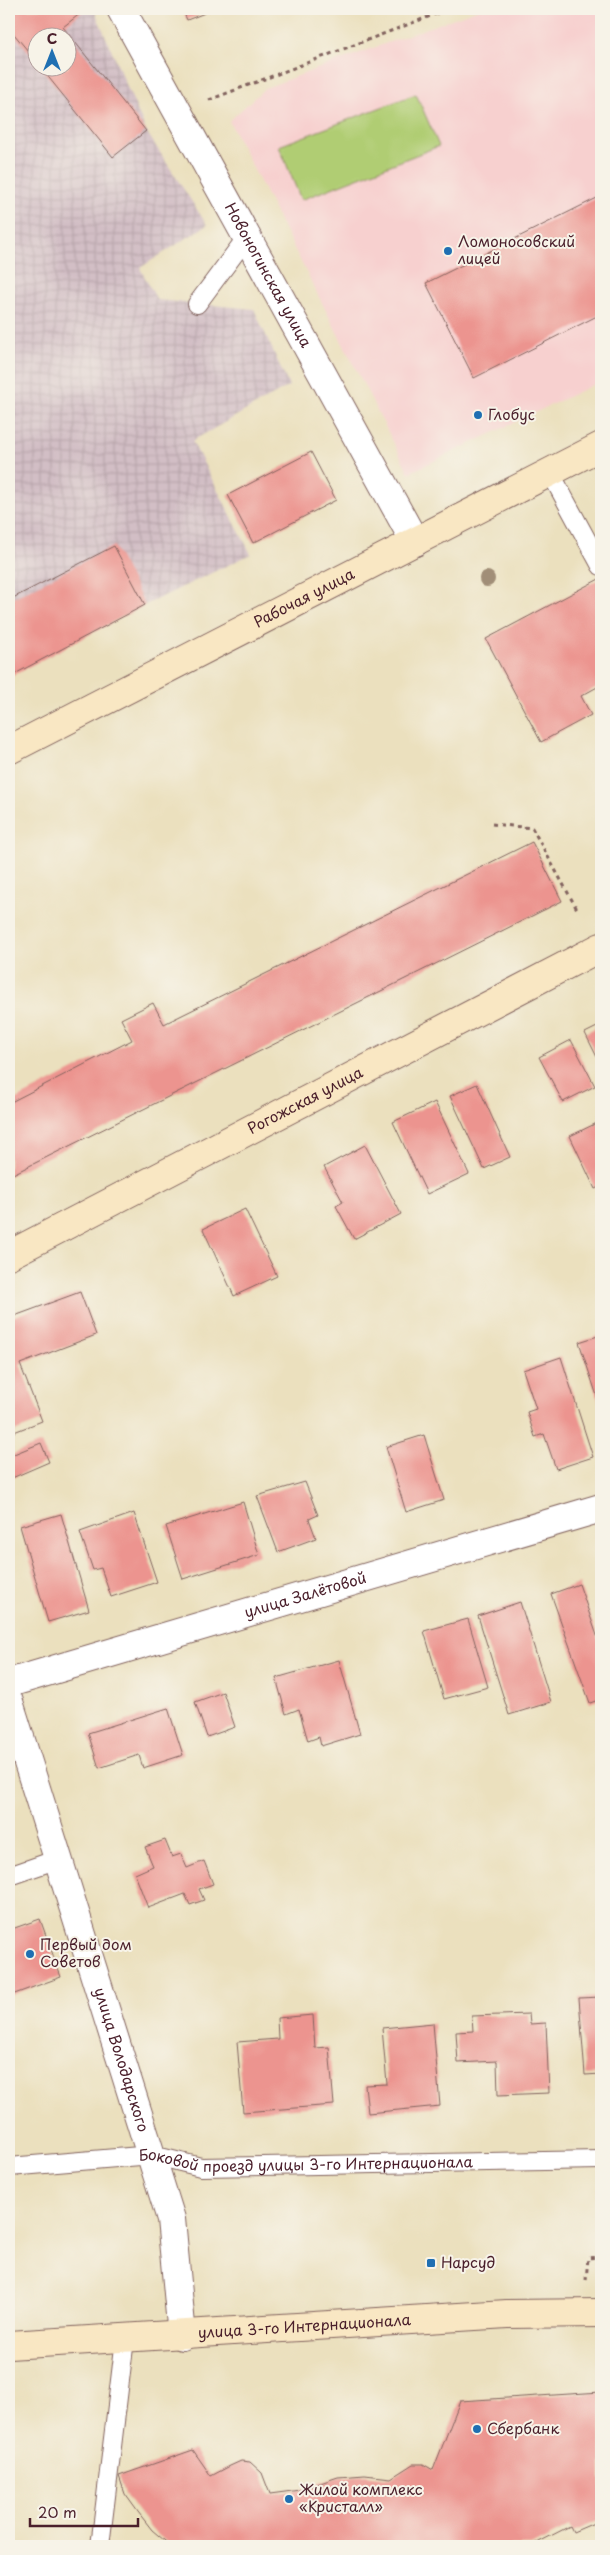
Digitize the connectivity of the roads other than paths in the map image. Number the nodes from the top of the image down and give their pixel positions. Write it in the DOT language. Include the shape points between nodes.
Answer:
graph roads {
  1 [pos="121,9"];
  2 [pos="247,237"];
  3 [pos="197,304"];
  4 [pos="601,446"];
  5 [pos="550,472"];
  6 [pos="414,542"];
  7 [pos="601,566"];
  8 [pos="9,750"];
  9 [pos="601,947"];
  10 [pos="9,1255"];
  11 [pos="601,1508"];
  12 [pos="9,1683"];
  13 [pos="9,1702"];
  14 [pos="58,1859"];
  15 [pos="9,1876"];
  16 [pos="152,2155"];
  17 [pos="601,2160"];
  18 [pos="9,2167"];
  19 [pos="601,2313"];
  20 [pos="182,2336"];
  21 [pos="125,2338"];
  22 [pos="9,2345"];
  23 [pos="100,2546"];
  1 -- 2 [label="street, Новоногинская улица"];
  2 -- 3 [label="lane"];
  2 -- 6 [label="street, Новоногинская улица"];
  4 -- 5 [label="main road, Рабочая улица"];
  5 -- 6 [label="main road, Рабочая улица"];
  5 -- 7 [label="lane"];
  6 -- 8 [label="main road, Рабочая улица"];
  9 -- 10 [label="main road, Рогожская улица"];
  11 -- 12 [label="street, улица Залётовой"];
  13 -- 14 [label="street, улица Володарского"];
  14 -- 15 [label="lane"];
  14 -- 16 [label="street, улица Володарского"];
  16 -- 17 [label="lane, Боковой проезд улицы 3-го Интернационала" via="201,2167"];
  16 -- 18 [label="lane, Боковой проезд улицы 3-го Интернационала"];
  16 -- 20 [label="street, улица Володарского" via="171,2219"];
  19 -- 20 [label="main road, улица 3-го Интернационала" via="508,2314"];
  20 -- 21 [label="main road, улица 3-го Интернационала"];
  21 -- 22 [label="main road, улица 3-го Интернационала"];
  21 -- 23 [label="lane"];
}
